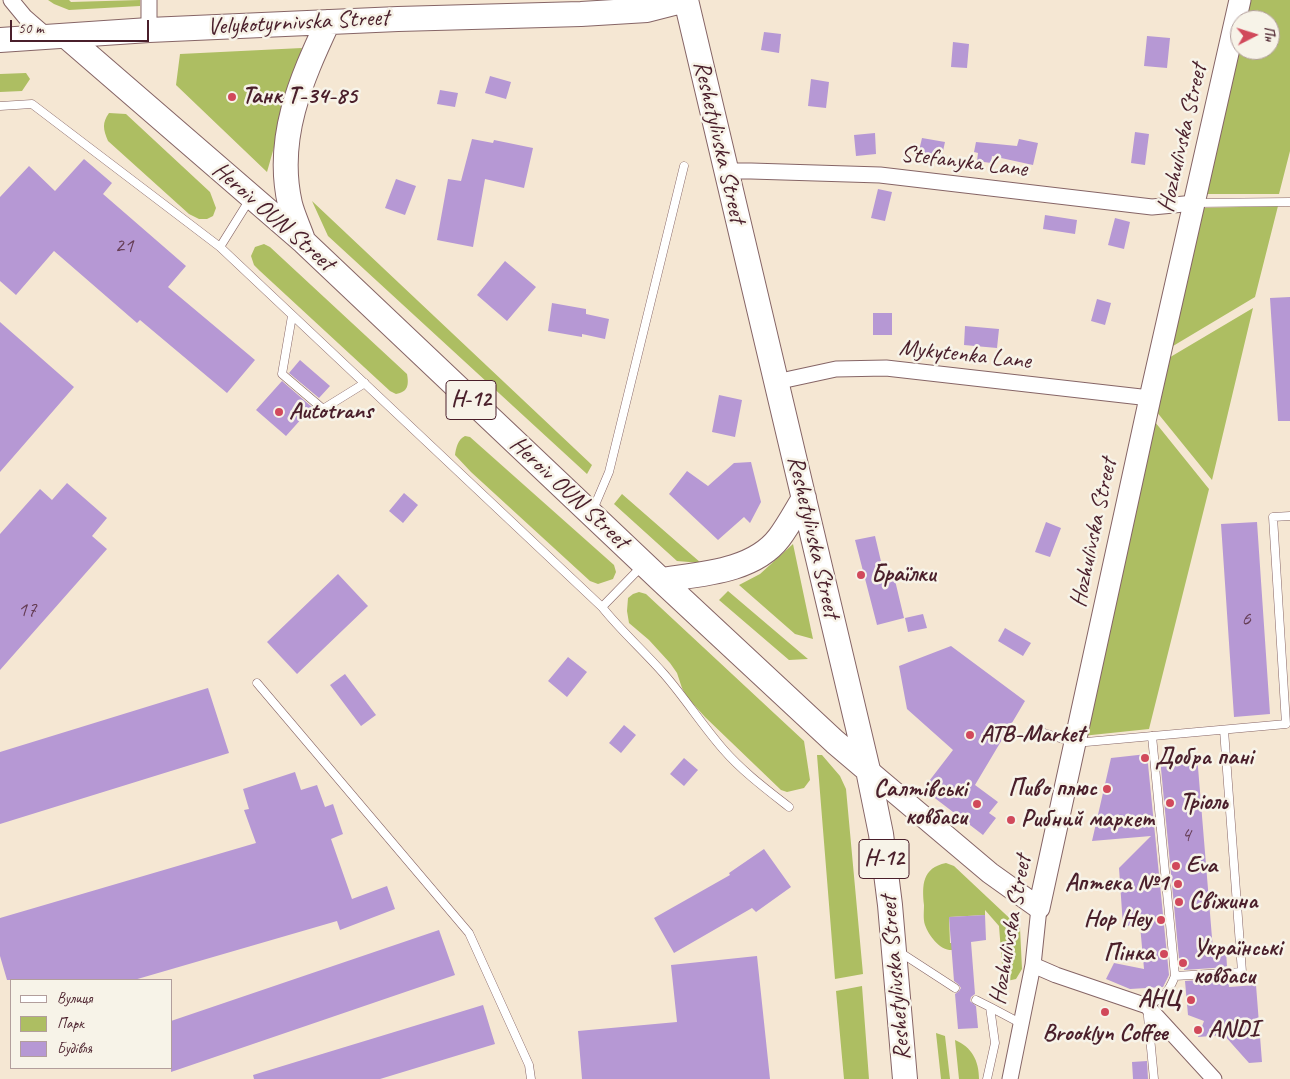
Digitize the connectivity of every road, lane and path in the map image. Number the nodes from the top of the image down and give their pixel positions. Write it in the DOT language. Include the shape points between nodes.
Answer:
graph roads {
  1 [pos="11,0"];
  2 [pos="150,0"];
  3 [pos="686,0"];
  4 [pos="1240,0"];
  5 [pos="328,22"];
  6 [pos="149,30"];
  7 [pos="57,37"];
  8 [pos="0,40"];
  9 [pos="0,106"];
  10 [pos="684,166"];
  11 [pos="726,172"];
  12 [pos="251,197"];
  13 [pos="1290,202"];
  14 [pos="1195,203"];
  15 [pos="304,242"];
  16 [pos="220,247"];
  17 [pos="292,316"];
  18 [pos="776,382"];
  19 [pos="364,383"];
  20 [pos="1150,398"];
  21 [pos="804,498"];
  22 [pos="592,513"];
  23 [pos="1290,516"];
  24 [pos="653,572"];
  25 [pos="602,606"];
  26 [pos="257,683"];
  27 [pos="1032,730"];
  28 [pos="1224,730"];
  29 [pos="1152,736"];
  30 [pos="1075,743"];
  31 [pos="868,770"];
  32 [pos="789,807"];
  33 [pos="1039,908"];
  34 [pos="895,949"];
  35 [pos="1033,965"];
  36 [pos="1174,976"];
  37 [pos="955,988"];
  38 [pos="976,1000"];
  39 [pos="1147,1006"];
  40 [pos="990,1007"];
  41 [pos="1022,1024"];
  42 [pos="531,1079"];
  43 [pos="905,1079"];
  44 [pos="987,1079"];
  45 [pos="1010,1079"];
  46 [pos="1154,1079"];
  47 [pos="1214,1079"];
  1 -- 7 [label="street" via="25,16"];
  2 -- 6 [label="street"];
  3 -- 5 [label="main road, Velykotyrnivska Street / Н-12" via="647,10"];
  3 -- 11 [label="main road, Reshetylivska Street / Н-12"];
  4 -- 14 [label="street, Hozhulivska Street"];
  5 -- 6 [label="main road, Velykotyrnivska Street / Н-12"];
  5 -- 15 [label="main road" via="300,86 287,137 285,162 290,206"];
  6 -- 7 [label="main road, Velykotyrnivska Street / Н-12"];
  7 -- 8 [label="main road, Velykotyrnivska Street / Н-12"];
  7 -- 12 [label="main road, Heroiv OUN Street / Н-12"];
  9 -- 16 [label="lane" via="32,104"];
  10 -- 22 [label="lane" via="609,472"];
  11 -- 14 [label="street, Stefanyka Lane" via="880,175 1152,207"];
  11 -- 18 [label="main road, Reshetylivska Street / Н-12"];
  12 -- 15 [label="main road, Heroiv OUN Street / Н-12"];
  12 -- 16 [label="lane"];
  13 -- 14 [label="lane"];
  14 -- 20 [label="street, Hozhulivska Street"];
  15 -- 22 [label="main road, Heroiv OUN Street / Н-12"];
  16 -- 17 [label="lane"];
  17 -- 19 [label="lane"];
  17 -- 19 [label="lane" via="282,374 323,409"];
  18 -- 20 [label="street, Mykytenka Lane" via="836,370 886,368"];
  18 -- 21 [label="main road, Reshetylivska Street / Н-12"];
  19 -- 25 [label="lane"];
  20 -- 30 [label="street, Hozhulivska Street"];
  21 -- 24 [label="main road" via="779,539 754,559 718,571"];
  21 -- 31 [label="main road, Reshetylivska Street / Н-12"];
  22 -- 24 [label="main road, Heroiv OUN Street / Н-12"];
  23 -- 28 [label="lane" via="1273,517 1286,724"];
  24 -- 25 [label="lane"];
  24 -- 31 [label="main road, Heroiv OUN Street / Н-12"];
  25 -- 32 [label="lane" via="666,676 724,751"];
  26 -- 42 [label="lane" via="469,933 529,1065"];
  27 -- 30 [label="lane"];
  28 -- 29 [label="lane"];
  28 -- 36 [label="lane" via="1242,972"];
  29 -- 30 [label="lane"];
  29 -- 36 [label="lane"];
  30 -- 33 [label="street, Hozhulivska Street"];
  31 -- 33 [label="street" via="990,873"];
  31 -- 34 [label="main road, Reshetylivska Street / Н-12" via="881,834"];
  33 -- 35 [label="street, Hozhulivska Street"];
  34 -- 37 [label="lane"];
  34 -- 43 [label="main road, Reshetylivska Street / Н-12"];
  35 -- 39 [label="street"];
  35 -- 41 [label="street, Hozhulivska Street"];
  36 -- 39 [label="lane" via="1170,990"];
  38 -- 40 [label="lane"];
  39 -- 46 [label="lane"];
  39 -- 47 [label="street"];
  40 -- 41 [label="lane"];
  40 -- 44 [label="lane" via="995,1043"];
  41 -- 45 [label="street, Hozhulivska Street"];
}
